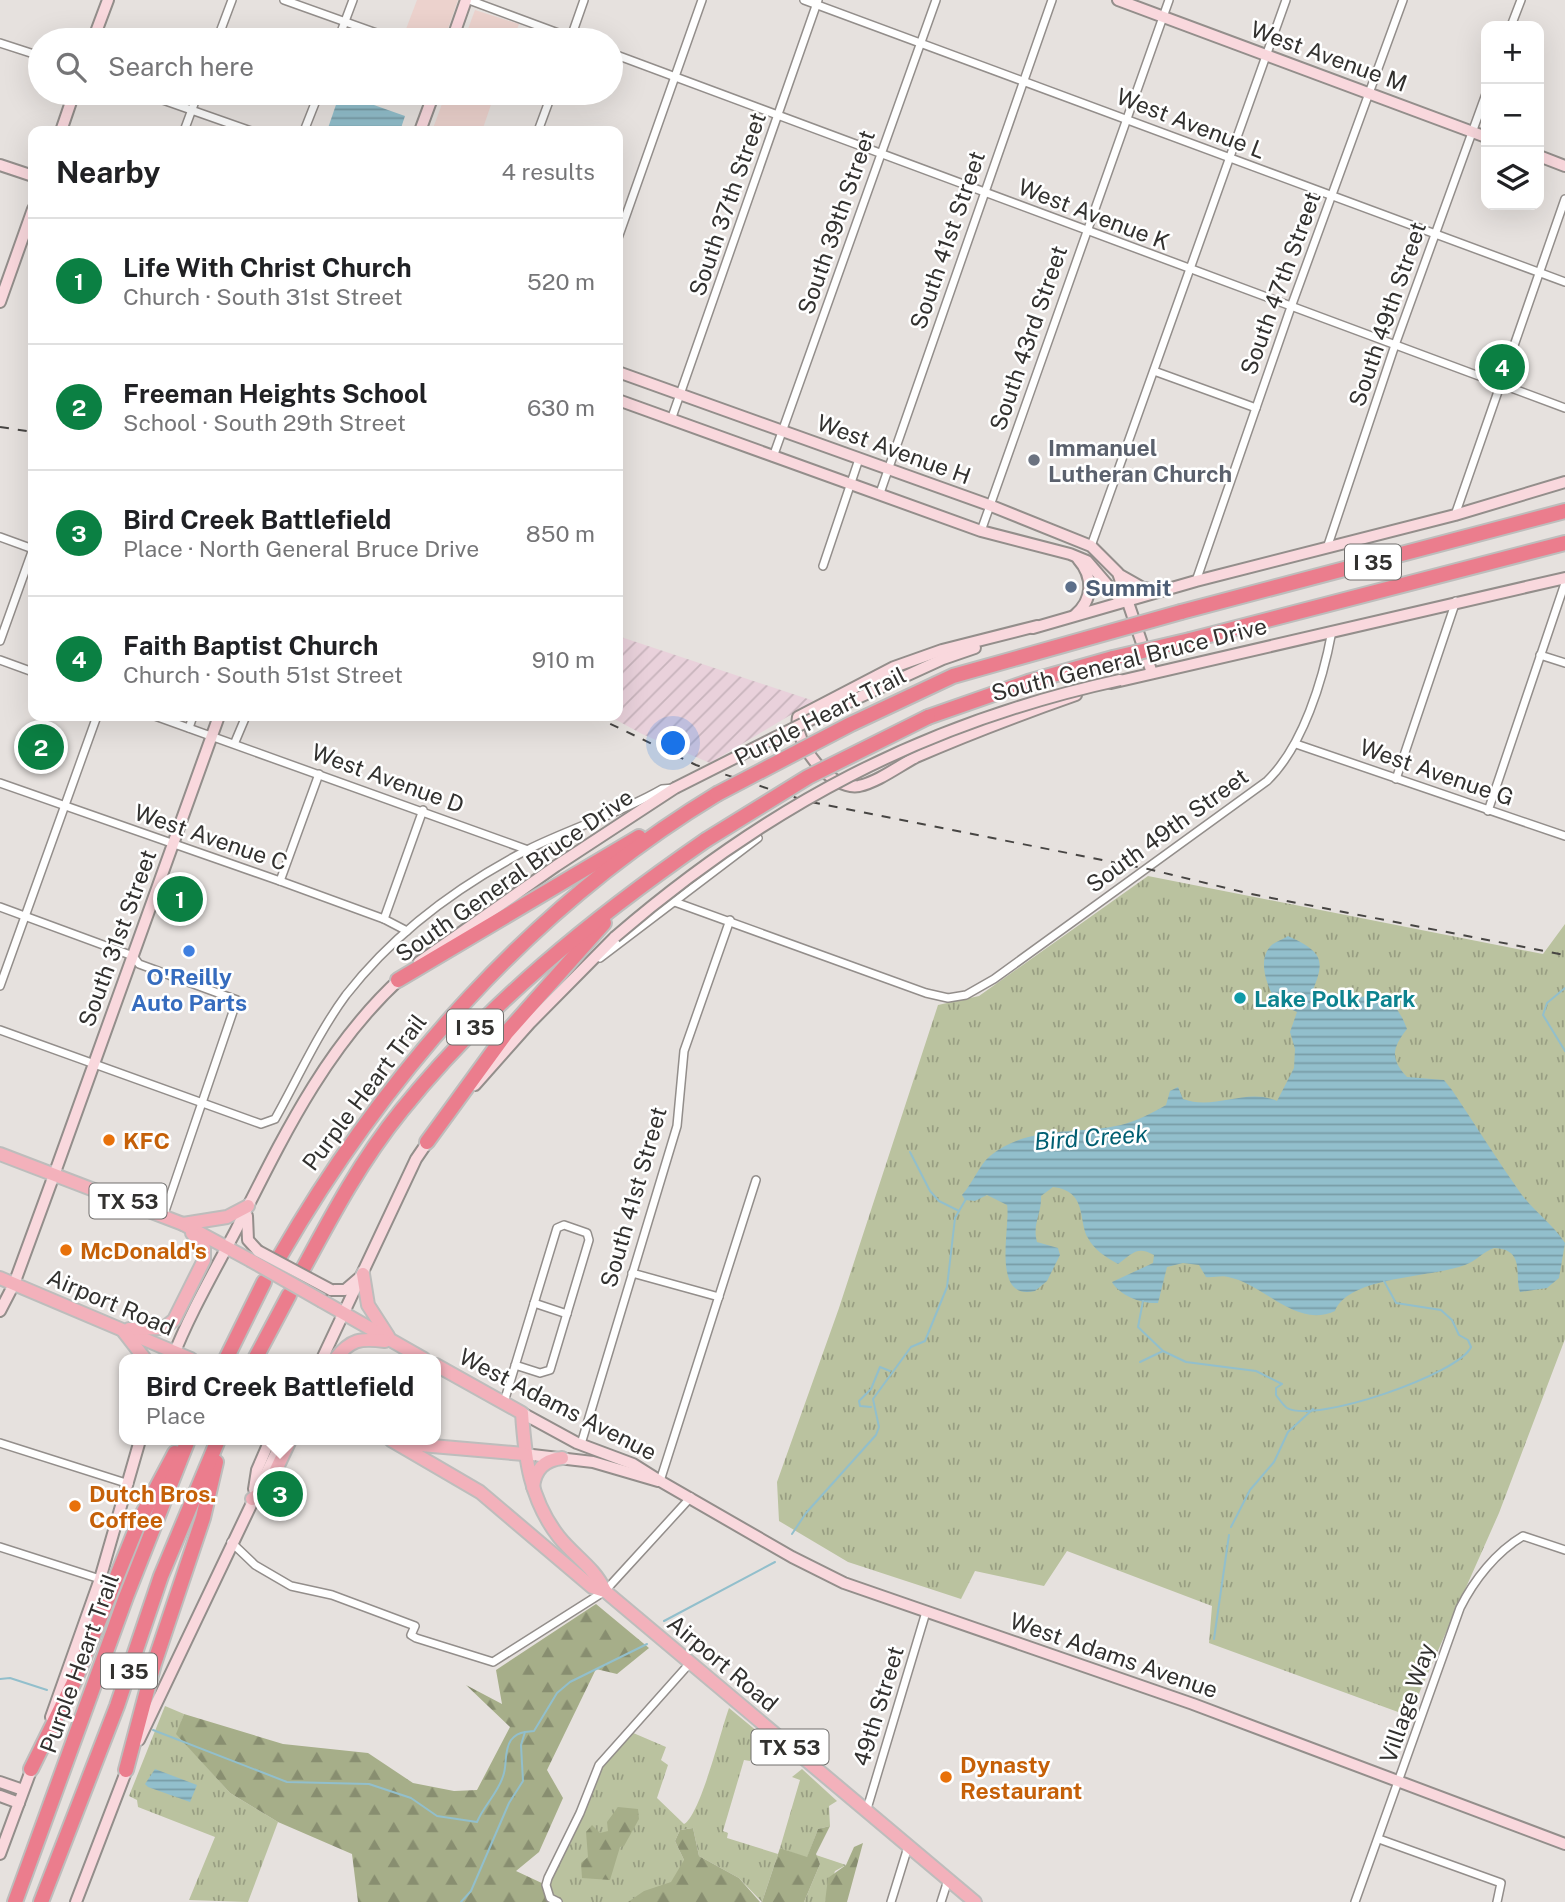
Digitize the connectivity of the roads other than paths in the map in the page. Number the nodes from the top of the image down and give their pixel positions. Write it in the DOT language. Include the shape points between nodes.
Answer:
graph roads {
  1 [pos="108,0"];
  2 [pos="232,0"];
  3 [pos="284,0"];
  4 [pos="353,0"];
  5 [pos="468,0"];
  6 [pos="584,0"];
  7 [pos="702,0"];
  8 [pos="804,0"];
  9 [pos="936,0"];
  10 [pos="1052,0"];
  11 [pos="1118,0"];
  12 [pos="1169,0"];
  13 [pos="1286,0"];
  14 [pos="1404,0"];
  15 [pos="1521,0"];
  16 [pos="817,2"];
  17 [pos="1163,17"];
  18 [pos="1513,21"];
  19 [pos="345,22"];
  20 [pos="98,28"];
  21 [pos="222,28"];
  22 [pos="343,28"];
  23 [pos="362,28"];
  24 [pos="457,28"];
  25 [pos="543,28"];
  26 [pos="575,28"];
  27 [pos="0,43"];
  28 [pos="920,43"];
  29 [pos="28,52"];
  30 [pos="1266,55"];
  31 [pos="623,57"];
  32 [pos="675,76"];
  33 [pos="1024,80"];
  34 [pos="1369,93"];
  35 [pos="70,105"];
  36 [pos="178,105"];
  37 [pos="194,105"];
  38 [pos="314,105"];
  39 [pos="429,105"];
  40 [pos="548,105"];
  41 [pos="1481,108"];
  42 [pos="192,110"];
  43 [pos="778,116"];
  44 [pos="1125,118"];
  45 [pos="63,126"];
  46 [pos="186,126"];
  47 [pos="237,126"];
  48 [pos="306,126"];
  49 [pos="422,126"];
  50 [pos="540,126"];
  51 [pos="1472,132"];
  52 [pos="1481,135"];
  53 [pos="879,153"];
  54 [pos="1544,158"];
  55 [pos="1228,159"];
  56 [pos="0,165"];
  57 [pos="1565,166"];
  58 [pos="28,174"];
  59 [pos="985,193"];
  60 [pos="1332,197"];
  61 [pos="1565,199"];
  62 [pos="28,222"];
  63 [pos="623,224"];
  64 [pos="1086,230"];
  65 [pos="1435,235"];
  66 [pos="1188,270"];
  67 [pos="1539,272"];
  68 [pos="1565,282"];
  69 [pos="1,294"];
  70 [pos="1291,307"];
  71 [pos="1395,345"];
  72 [pos="1154,371"];
  73 [pos="623,374"];
  74 [pos="1499,383"];
  75 [pos="680,395"];
  76 [pos="623,402"];
  77 [pos="1256,408"];
  78 [pos="1565,408"];
  79 [pos="671,420"];
  80 [pos="782,432"];
  81 [pos="773,457"];
  82 [pos="859,459"];
  83 [pos="887,470"];
  84 [pos="1565,482"];
  85 [pos="852,484"];
  86 [pos="880,493"];
  87 [pos="989,505"];
  88 [pos="1565,512"];
  89 [pos="1455,514"];
  90 [pos="981,531"];
  91 [pos="0,537"];
  92 [pos="1565,543"];
  93 [pos="1091,546"];
  94 [pos="28,547"];
  95 [pos="1327,548"];
  96 [pos="1070,554"];
  97 [pos="28,563"];
  98 [pos="823,566"];
  99 [pos="1118,573"];
  100 [pos="1196,580"];
  101 [pos="1565,580"];
  102 [pos="1180,585"];
  103 [pos="1563,596"];
  104 [pos="1126,601"];
  105 [pos="1457,601"];
  106 [pos="1074,616"];
  107 [pos="1037,626"];
  108 [pos="1332,630"];
  109 [pos="0,640"];
  110 [pos="1540,655"];
  111 [pos="0,660"];
  112 [pos="1565,663"];
  113 [pos="28,670"];
  114 [pos="1152,673"];
  115 [pos="1120,680"];
  116 [pos="95,721"];
  117 [pos="169,721"];
  118 [pos="191,721"];
  119 [pos="217,721"];
  120 [pos="244,721"];
  121 [pos="189,728"];
  122 [pos="212,734"];
  123 [pos="235,742"];
  124 [pos="1296,744"];
  125 [pos="319,774"];
  126 [pos="1396,779"];
  127 [pos="0,783"];
  128 [pos="675,788"];
  129 [pos="717,794"];
  130 [pos="65,807"];
  131 [pos="423,810"];
  132 [pos="1488,811"];
  133 [pos="1565,836"];
  134 [pos="758,838"];
  135 [pos="173,845"];
  136 [pos="528,850"];
  137 [pos="280,881"];
  138 [pos="634,890"];
  139 [pos="672,901"];
  140 [pos="0,907"];
  141 [pos="26,916"];
  142 [pos="384,919"];
  143 [pos="730,920"];
  144 [pos="407,931"];
  145 [pos="133,956"];
  146 [pos="398,980"];
  147 [pos="569,983"];
  148 [pos="0,986"];
  149 [pos="0,1030"];
  150 [pos="94,1064"];
  151 [pos="201,1102"];
  152 [pos="427,1142"];
  153 [pos="0,1154"];
  154 [pos="54,1175"];
  155 [pos="756,1180"];
  156 [pos="248,1206"];
  157 [pos="163,1217"];
  158 [pos="183,1224"];
  159 [pos="227,1248"];
  160 [pos="254,1255"];
  161 [pos="279,1256"];
  162 [pos="303,1269"];
  163 [pos="632,1273"];
  164 [pos="363,1274"];
  165 [pos="0,1278"];
  166 [pos="264,1282"];
  167 [pos="14,1284"];
  168 [pos="289,1295"];
  169 [pos="719,1297"];
  170 [pos="534,1303"];
  171 [pos="0,1311"];
  172 [pos="345,1313"];
  173 [pos="567,1314"];
  174 [pos="122,1329"];
  175 [pos="392,1342"];
  176 [pos="141,1354"];
  177 [pos="169,1354"];
  178 [pos="174,1354"];
  179 [pos="228,1354"];
  180 [pos="258,1354"];
  181 [pos="324,1354"];
  182 [pos="339,1354"];
  183 [pos="415,1354"];
  184 [pos="515,1365"];
  185 [pos="441,1369"];
  186 [pos="504,1402"];
  187 [pos="522,1413"];
  188 [pos="0,1443"];
  189 [pos="581,1444"];
  190 [pos="139,1445"];
  191 [pos="179,1445"];
  192 [pos="186,1445"];
  193 [pos="218,1445"];
  194 [pos="219,1445"];
  195 [pos="268,1445"];
  196 [pos="279,1445"];
  197 [pos="288,1445"];
  198 [pos="400,1445"];
  199 [pos="418,1445"];
  200 [pos="524,1454"];
  201 [pos="562,1458"];
  202 [pos="660,1481"];
  203 [pos="129,1484"];
  204 [pos="533,1490"];
  205 [pos="691,1497"];
  206 [pos="252,1499"];
  207 [pos="231,1542"];
  208 [pos="0,1547"];
  209 [pos="1565,1550"];
  210 [pos="100,1579"];
  211 [pos="605,1591"];
  212 [pos="926,1612"];
  213 [pos="690,1663"];
  214 [pos="32,1769"];
  215 [pos="126,1770"];
  216 [pos="1401,1781"];
  217 [pos="0,1782"];
  218 [pos="23,1790"];
  219 [pos="0,1796"];
  220 [pos="19,1803"];
  221 [pos="866,1812"];
  222 [pos="1379,1839"];
  223 [pos="1565,1844"];
  224 [pos="908,1847"];
  225 [pos="0,1854"];
  226 [pos="948,1880"];
  227 [pos="15,1902"];
  228 [pos="41,1902"];
  229 [pos="76,1902"];
  230 [pos="558,1902"];
  231 [pos="891,1902"];
  232 [pos="941,1902"];
  233 [pos="975,1902"];
  234 [pos="1356,1902"];
  235 [pos="1497,1902"];
  1 -- 20 [label="main road"];
  2 -- 21 [label="street"];
  3 -- 19 [label="street"];
  4 -- 19 [label="street"];
  5 -- 24 [label="main road"];
  5 -- 25 [label="street"];
  6 -- 26 [label="street"];
  7 -- 32 [label="street"];
  8 -- 16 [label="street, West Avenue L"];
  9 -- 28 [label="street, South 39th Street"];
  10 -- 33 [label="street, South 41st Street"];
  11 -- 17 [label="main road, West Avenue M"];
  12 -- 17 [label="street, South 43rd Street"];
  13 -- 30 [label="street"];
  14 -- 34 [label="street, South 47th Street"];
  15 -- 18 [label="street"];
  16 -- 28 [label="street, West Avenue L"];
  16 -- 43 [label="street, South 37th Street"];
  17 -- 30 [label="main road, West Avenue M"];
  17 -- 44 [label="street, South 43rd Street"];
  19 -- 22 [label="street"];
  19 -- 23 [label="street"];
  27 -- 29 [label="street"];
  28 -- 33 [label="street, West Avenue L"];
  28 -- 53 [label="street, South 39th Street"];
  30 -- 34 [label="main road, West Avenue M"];
  30 -- 55 [label="street"];
  31 -- 32 [label="street, West Avenue K"];
  32 -- 43 [label="street, West Avenue K"];
  32 -- 63 [label="street"];
  33 -- 44 [label="street, West Avenue L"];
  33 -- 59 [label="street, South 41st Street"];
  34 -- 51 [label="main road, West Avenue M"];
  34 -- 60 [label="street, South 47th Street"];
  35 -- 45 [label="main road"];
  36 -- 42 [label="street"];
  37 -- 42 [label="street"];
  38 -- 48 [label="street"];
  39 -- 49 [label="main road"];
  40 -- 50 [label="street"];
  41 -- 51 [label="street, South 49th Street"];
  42 -- 46 [label="street"];
  42 -- 47 [label="street"];
  43 -- 53 [label="street, West Avenue K"];
  43 -- 75 [label="street, South 37th Street"];
  44 -- 55 [label="street, West Avenue L"];
  44 -- 64 [label="street, South 43rd Street"];
  51 -- 52 [label="main road, West Avenue M"];
  51 -- 65 [label="street, South 49th Street"];
  53 -- 59 [label="street, West Avenue K"];
  53 -- 80 [label="street, South 39th Street"];
  54 -- 57 [label="main road"];
  55 -- 60 [label="street, West Avenue L"];
  55 -- 66 [label="street"];
  56 -- 58 [label="main road"];
  59 -- 64 [label="street, West Avenue K"];
  59 -- 83 [label="street, South 41st Street"];
  60 -- 65 [label="street, West Avenue L"];
  60 -- 70 [label="street, South 47th Street"];
  61 -- 67 [label="street"];
  62 -- 69 [label="main road"];
  64 -- 66 [label="street, West Avenue K"];
  64 -- 87 [label="street, South 43rd Street"];
  65 -- 67 [label="street, West Avenue L"];
  65 -- 71 [label="street, South 49th Street"];
  66 -- 70 [label="street, West Avenue K"];
  66 -- 72 [label="street"];
  67 -- 68 [label="street, West Avenue L"];
  67 -- 74 [label="street"];
  70 -- 71 [label="street, West Avenue K"];
  70 -- 77 [label="street, South 47th Street"];
  71 -- 74 [label="street, West Avenue K"];
  71 -- 95 [label="street, South 49th Street"];
  72 -- 77 [label="street"];
  72 -- 93 [label="street"];
  73 -- 75 [label="main road, West Avenue H"];
  74 -- 78 [label="street, West Avenue K"];
  74 -- 89 [label="street"];
  75 -- 79 [label="street, South 37th Street"];
  75 -- 80 [label="main road, West Avenue H"];
  76 -- 79 [label="main road, West Avenue H"];
  77 -- 100 [label="street, South 47th Street"];
  79 -- 81 [label="main road, West Avenue H"];
  80 -- 81 [label="street, South 39th Street"];
  80 -- 82 [label="main road, West Avenue H"];
  81 -- 85 [label="main road, West Avenue H"];
  82 -- 83 [label="main road, West Avenue H"];
  82 -- 85 [label="street"];
  83 -- 86 [label="street, South 41st Street"];
  83 -- 87 [label="main road, West Avenue H"];
  84 -- 89 [label="main road, South General Bruce Drive"];
  85 -- 86 [label="main road, West Avenue H"];
  85 -- 98 [label="street"];
  86 -- 90 [label="main road, West Avenue H"];
  87 -- 90 [label="street, South 43rd Street"];
  87 -- 93 [label="main road, West Avenue H"];
  88 -- 129 [label="highway, Purple Heart Trail / I 35, bridge" via="953,676"];
  89 -- 95 [label="main road, South General Bruce Drive"];
  90 -- 96 [label="main road, West Avenue H"];
  91 -- 94 [label="street"];
  92 -- 138 [label="highway, Purple Heart Trail / I 35, bridge" via="1113,657 928,717 808,776"];
  93 -- 99 [label="main road, West Avenue H"];
  95 -- 100 [label="main road, South General Bruce Drive"];
  96 -- 104 [label="main road, West Avenue H" via="1087,561"];
  96 -- 106 [label="main road" via="1087,572 1090,584 1083,608"];
  97 -- 109 [label="street"];
  99 -- 102 [label="main road" via="1143,588"];
  99 -- 104 [label="main road, West Avenue H"];
  100 -- 102 [label="main road, South General Bruce Drive"];
  101 -- 103 [label="street"];
  101 -- 105 [label="main road, South General Bruce Drive"];
  102 -- 104 [label="main road, South General Bruce Drive"];
  103 -- 110 [label="street"];
  104 -- 106 [label="main road, South General Bruce Drive"];
  104 -- 114 [label="main road, West Avenue H"];
  105 -- 108 [label="main road, South General Bruce Drive"];
  105 -- 126 [label="street"];
  106 -- 107 [label="main road, South General Bruce Drive"];
  107 -- 115 [label="main road" via="894,667 799,717 801,741 820,767 846,784 858,786 1022,713"];
  107 -- 128 [label="main road, South General Bruce Drive, bridge" via="943,659"];
  108 -- 114 [label="main road, South General Bruce Drive"];
  108 -- 124 [label="street, South 49th Street"];
  110 -- 112 [label="street"];
  110 -- 132 [label="street"];
  111 -- 113 [label="street"];
  114 -- 115 [label="main road, South General Bruce Drive"];
  115 -- 147 [label="main road, South General Bruce Drive, bridge" via="1049,696 963,724 846,778 775,818 682,881"];
  116 -- 130 [label="street"];
  117 -- 121 [label="street"];
  118 -- 121 [label="street"];
  119 -- 122 [label="main road, South 31st Street"];
  120 -- 123 [label="street"];
  121 -- 122 [label="street, West Avenue D"];
  122 -- 123 [label="street, West Avenue D"];
  122 -- 135 [label="main road, South 31st Street"];
  123 -- 125 [label="street, West Avenue D"];
  124 -- 126 [label="street, West Avenue G"];
  124 -- 143 [label="street, South 49th Street" via="1267,781 966,995 948,998"];
  125 -- 131 [label="street, West Avenue D"];
  125 -- 137 [label="street"];
  126 -- 132 [label="street, West Avenue G"];
  127 -- 130 [label="street, West Avenue C"];
  128 -- 136 [label="street, South General Bruce Drive" via="662,789"];
  128 -- 146 [label="main road, South General Bruce Drive" via="492,909"];
  129 -- 146 [label="highway"];
  129 -- 161 [label="highway, Purple Heart Trail / I 35" via="645,842 512,953 447,1020 336,1163"];
  130 -- 135 [label="street, West Avenue C"];
  130 -- 141 [label="street"];
  131 -- 136 [label="street, West Avenue D"];
  131 -- 142 [label="street"];
  132 -- 133 [label="street, West Avenue G"];
  134 -- 139 [label="street, South General Bruce Drive"];
  135 -- 137 [label="street, West Avenue C"];
  135 -- 145 [label="main road, South 31st Street"];
  136 -- 144 [label="street, South General Bruce Drive" via="467,884"];
  137 -- 142 [label="street, West Avenue C"];
  138 -- 152 [label="highway" via="507,1032"];
  138 -- 162 [label="highway, Purple Heart Trail / I 35" via="535,971 455,1048 383,1135"];
  139 -- 143 [label="street"];
  139 -- 147 [label="street, South General Bruce Drive"];
  140 -- 141 [label="street"];
  141 -- 145 [label="street"];
  141 -- 148 [label="street"];
  142 -- 144 [label="street, West Avenue C"];
  143 -- 163 [label="street, South 41st Street" via="684,1051 677,1126"];
  144 -- 151 [label="street, South General Bruce Drive" via="346,996 275,1119 261,1124"];
  145 -- 150 [label="main road, South 31st Street"];
  145 -- 151 [label="street" via="139,964 237,1000"];
  146 -- 156 [label="main road, South General Bruce Drive" via="321,1071"];
  147 -- 152 [label="main road, South General Bruce Drive"];
  149 -- 150 [label="street"];
  150 -- 151 [label="street"];
  150 -- 154 [label="main road, South 31st Street"];
  151 -- 157 [label="street"];
  152 -- 164 [label="main road, South General Bruce Drive"];
  153 -- 154 [label="main road, TX 53"];
  154 -- 157 [label="main road, TX 53"];
  154 -- 167 [label="main road, South 31st Street"];
  155 -- 169 [label="street"];
  156 -- 158 [label="main road" via="227,1217"];
  156 -- 159 [label="main road, South General Bruce Drive"];
  156 -- 160 [label="main road" via="245,1227"];
  157 -- 158 [label="main road, TX 53"];
  158 -- 159 [label="main road, TX 53"];
  158 -- 174 [label="main road" via="200,1241 204,1260 174,1320 164,1328"];
  159 -- 160 [label="main road, TX 53"];
  159 -- 178 [label="main road, South General Bruce Drive"];
  160 -- 164 [label="main road, bridge" via="331,1290 345,1290"];
  160 -- 172 [label="main road, TX 53, bridge"];
  163 -- 169 [label="street"];
  163 -- 189 [label="street, South 41st Street"];
  164 -- 172 [label="main road, South General Bruce Drive"];
  164 -- 175 [label="main road" via="368,1305"];
  165 -- 167 [label="main road"];
  166 -- 179 [label="highway"];
  167 -- 171 [label="main road, South 31st Street"];
  167 -- 174 [label="main road, Airport Road"];
  168 -- 180 [label="highway"];
  169 -- 202 [label="street"];
  170 -- 173 [label="street"];
  170 -- 173 [label="street" via="557,1228 564,1225 589,1236"];
  170 -- 184 [label="street"];
  172 -- 175 [label="main road, West Adams Avenue"];
  172 -- 181 [label="main road, South General Bruce Drive"];
  173 -- 184 [label="street" via="550,1370 541,1373"];
  174 -- 176 [label="main road"];
  174 -- 177 [label="main road, Airport Road"];
  175 -- 182 [label="main road" via="356,1339"];
  175 -- 183 [label="main road, West Adams Avenue"];
  184 -- 186 [label="street"];
  185 -- 186 [label="main road, West Adams Avenue"];
  186 -- 187 [label="main road, West Adams Avenue"];
  187 -- 189 [label="main road, West Adams Avenue"];
  187 -- 200 [label="main road, Airport Road / TX 53"];
  188 -- 203 [label="street"];
  189 -- 202 [label="main road, West Adams Avenue" via="633,1464"];
  190 -- 203 [label="main road"];
  191 -- 214 [label="highway" via="140,1519 75,1680"];
  192 -- 227 [label="highway, Purple Heart Trail / I 35"];
  193 -- 228 [label="highway, Purple Heart Trail / I 35" via="161,1576 117,1706"];
  194 -- 215 [label="highway" via="203,1518 154,1664"];
  195 -- 206 [label="main road"];
  196 -- 206 [label="main road"];
  197 -- 206 [label="main road" via="268,1487"];
  198 -- 211 [label="main road, Airport Road / TX 53" via="480,1492 592,1587"];
  199 -- 200 [label="main road, Airport Road / TX 53"];
  200 -- 201 [label="main road, West Adams Avenue"];
  200 -- 204 [label="main road, Airport Road / TX 53"];
  201 -- 202 [label="main road, West Adams Avenue"];
  201 -- 204 [label="main road" via="540,1468"];
  202 -- 205 [label="main road, West Adams Avenue"];
  203 -- 210 [label="main road"];
  204 -- 211 [label="main road, Airport Road / TX 53" via="559,1537 594,1571"];
  205 -- 211 [label="street"];
  205 -- 212 [label="main road, West Adams Avenue" via="844,1583"];
  206 -- 207 [label="main road"];
  207 -- 211 [label="street" via="255,1565 291,1586 332,1595 415,1626 411,1635 416,1638 493,1662"];
  207 -- 215 [label="main road"];
  208 -- 210 [label="street"];
  209 -- 216 [label="street, Village Way" via="1523,1536 1508,1544 1471,1587"];
  210 -- 214 [label="main road"];
  211 -- 213 [label="main road, Airport Road / TX 53"];
  212 -- 216 [label="main road, West Adams Avenue"];
  212 -- 221 [label="street, 49th Street"];
  213 -- 221 [label="main road, Airport Road / TX 53"];
  213 -- 230 [label="street" via="599,1765 548,1878 550,1898"];
  214 -- 218 [label="main road"];
  215 -- 229 [label="main road"];
  216 -- 222 [label="street, Village Way"];
  216 -- 223 [label="main road, West Adams Avenue"];
  217 -- 218 [label="main road"];
  218 -- 220 [label="main road"];
  219 -- 220 [label="main road"];
  220 -- 225 [label="main road"];
  221 -- 224 [label="main road, Airport Road / TX 53"];
  222 -- 234 [label="street, Village Way"];
  222 -- 235 [label="street" via="1501,1883"];
  224 -- 226 [label="main road, Airport Road / TX 53"];
  224 -- 231 [label="street"];
  226 -- 232 [label="street"];
  226 -- 233 [label="main road, Airport Road / TX 53"];
}
